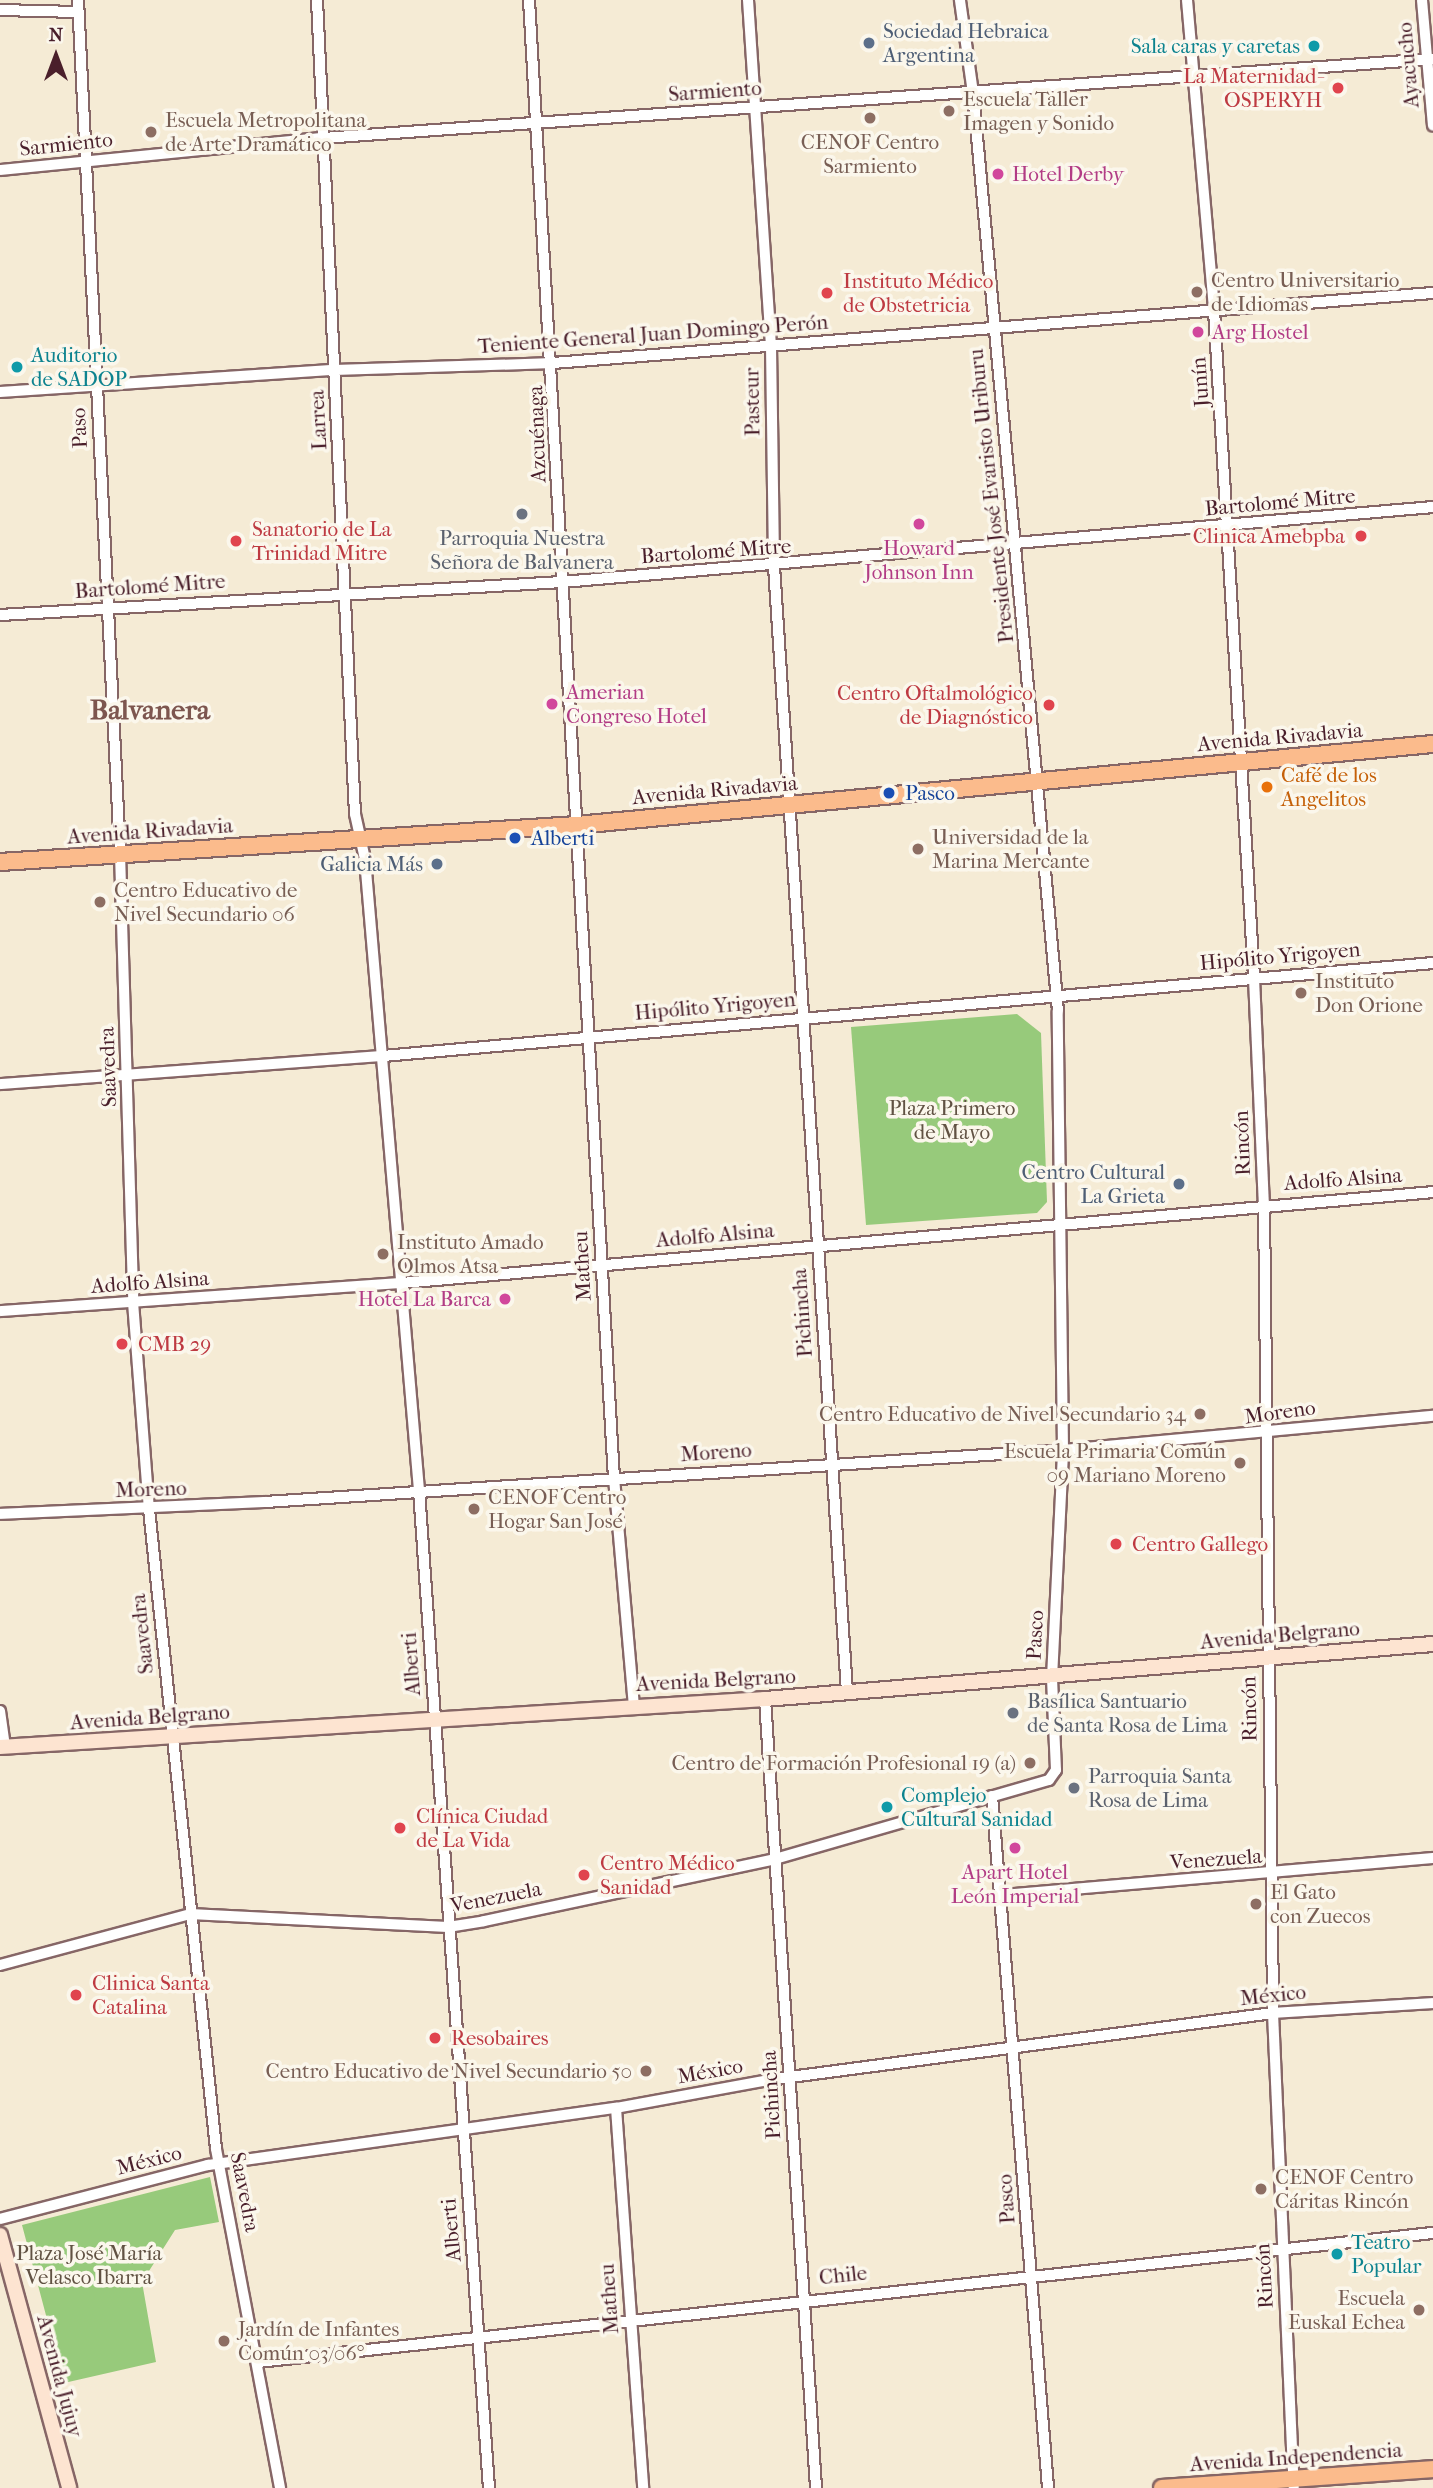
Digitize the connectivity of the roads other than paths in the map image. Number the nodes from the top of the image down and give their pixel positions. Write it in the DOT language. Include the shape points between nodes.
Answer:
graph roads {
  1 [pos="317,0"];
  2 [pos="529,0"];
  3 [pos="748,0"];
  4 [pos="960,0"];
  5 [pos="1187,0"];
  6 [pos="1422,0"];
  7 [pos="78,6"];
  8 [pos="0,10"];
  9 [pos="1430,59"];
  10 [pos="1195,79"];
  11 [pos="973,93"];
  12 [pos="756,107"];
  13 [pos="537,123"];
  14 [pos="1433,125"];
  15 [pos="323,138"];
  16 [pos="85,162"];
  17 [pos="0,170"];
  18 [pos="1433,293"];
  19 [pos="1214,310"];
  20 [pos="994,330"];
  21 [pos="771,346"];
  22 [pos="553,363"];
  23 [pos="334,370"];
  24 [pos="96,385"];
  25 [pos="0,392"];
  26 [pos="1433,507"];
  27 [pos="1229,526"];
  28 [pos="1016,545"];
  29 [pos="774,566"];
  30 [pos="562,582"];
  31 [pos="346,593"];
  32 [pos="108,608"];
  33 [pos="0,615"];
  34 [pos="1433,744"];
  35 [pos="1244,761"];
  36 [pos="1039,780"];
  37 [pos="792,804"];
  38 [pos="577,825"];
  39 [pos="361,838"];
  40 [pos="120,853"];
  41 [pos="0,862"];
  42 [pos="1433,963"];
  43 [pos="1254,978"];
  44 [pos="1055,995"];
  45 [pos="801,1017"];
  46 [pos="589,1036"];
  47 [pos="383,1056"];
  48 [pos="128,1077"];
  49 [pos="0,1084"];
  50 [pos="1433,1192"];
  51 [pos="1264,1203"];
  52 [pos="1063,1223"];
  53 [pos="817,1245"];
  54 [pos="602,1265"];
  55 [pos="402,1283"];
  56 [pos="133,1302"];
  57 [pos="0,1311"];
  58 [pos="1433,1416"];
  59 [pos="1266,1435"];
  60 [pos="1063,1450"];
  61 [pos="832,1464"];
  62 [pos="614,1478"];
  63 [pos="419,1490"];
  64 [pos="149,1509"];
  65 [pos="0,1514"];
  66 [pos="1433,1644"];
  67 [pos="1267,1658"];
  68 [pos="1052,1678"];
  69 [pos="847,1693"];
  70 [pos="765,1699"];
  71 [pos="635,1705"];
  72 [pos="0,1711"];
  73 [pos="433,1718"];
  74 [pos="172,1737"];
  75 [pos="2,1747"];
  76 [pos="992,1796"];
  77 [pos="1433,1858"];
  78 [pos="775,1859"];
  79 [pos="1272,1874"];
  80 [pos="1002,1895"];
  81 [pos="190,1914"];
  82 [pos="448,1927"];
  83 [pos="0,1965"];
  84 [pos="1433,2003"];
  85 [pos="1273,2014"];
  86 [pos="1015,2047"];
  87 [pos="789,2077"];
  88 [pos="616,2108"];
  89 [pos="461,2128"];
  90 [pos="220,2164"];
  91 [pos="0,2219"];
  92 [pos="1433,2233"];
  93 [pos="0,2235"];
  94 [pos="1282,2247"];
  95 [pos="1031,2274"];
  96 [pos="801,2299"];
  97 [pos="630,2322"];
  98 [pos="479,2338"];
  99 [pos="258,2362"];
  100 [pos="1433,2469"];
  101 [pos="1294,2484"];
  102 [pos="69,2488"];
  103 [pos="280,2488"];
  104 [pos="489,2488"];
  105 [pos="643,2488"];
  106 [pos="817,2488"];
  107 [pos="1048,2488"];
  108 [pos="1162,2488"];
  1 -- 15 [label="street, Larrea"];
  2 -- 13 [label="street, Azcuénaga"];
  3 -- 12 [label="street, Pasteur"];
  4 -- 11 [label="street, Presidente José Evaristo Uriburu"];
  5 -- 10 [label="street, Junín"];
  6 -- 9 [label="street, Ayacucho"];
  7 -- 8 [label="street"];
  7 -- 16 [label="street, Paso"];
  9 -- 10 [label="street, Sarmiento"];
  9 -- 14 [label="street, Ayacucho"];
  10 -- 11 [label="street, Sarmiento"];
  10 -- 19 [label="street, Junín"];
  11 -- 12 [label="street, Sarmiento"];
  11 -- 20 [label="street, Presidente José Evaristo Uriburu"];
  12 -- 13 [label="street, Sarmiento"];
  12 -- 21 [label="street, Pasteur"];
  13 -- 15 [label="street, Sarmiento"];
  13 -- 22 [label="street, Azcuénaga"];
  15 -- 16 [label="street, Sarmiento"];
  15 -- 23 [label="street, Larrea"];
  16 -- 17 [label="street, Sarmiento"];
  16 -- 24 [label="street, Paso"];
  18 -- 19 [label="street, Teniente General Juan Domingo Perón"];
  19 -- 20 [label="street, Teniente General Juan Domingo Perón"];
  19 -- 27 [label="street, Junín"];
  20 -- 21 [label="street, Teniente General Juan Domingo Perón"];
  20 -- 28 [label="street, Presidente José Evaristo Uriburu"];
  21 -- 22 [label="street, Teniente General Juan Domingo Perón"];
  21 -- 29 [label="street, Pasteur"];
  22 -- 23 [label="street, Teniente General Juan Domingo Perón"];
  22 -- 30 [label="street, Azcuénaga"];
  23 -- 24 [label="street, Teniente General Juan Domingo Perón"];
  23 -- 31 [label="street, Larrea"];
  24 -- 25 [label="street, Teniente General Juan Domingo Perón"];
  24 -- 32 [label="street, Paso"];
  26 -- 27 [label="street, Bartolomé Mitre"];
  27 -- 28 [label="street, Bartolomé Mitre"];
  27 -- 35 [label="street, Junín"];
  28 -- 29 [label="street, Bartolomé Mitre"];
  28 -- 36 [label="street, Presidente José Evaristo Uriburu"];
  29 -- 30 [label="street, Bartolomé Mitre"];
  29 -- 37 [label="street, Pasteur"];
  30 -- 31 [label="street, Bartolomé Mitre"];
  30 -- 38 [label="street, Azcuénaga"];
  31 -- 32 [label="street, Bartolomé Mitre"];
  31 -- 39 [label="street, Larrea" via="355,814"];
  32 -- 33 [label="street, Bartolomé Mitre"];
  32 -- 40 [label="street, Paso"];
  34 -- 35 [label="main road, Avenida Rivadavia"];
  35 -- 36 [label="main road, Avenida Rivadavia"];
  35 -- 43 [label="street, Rincón"];
  36 -- 37 [label="main road, Avenida Rivadavia"];
  36 -- 44 [label="street, Pasco"];
  37 -- 38 [label="main road, Avenida Rivadavia"];
  37 -- 45 [label="street, Pichincha"];
  38 -- 39 [label="main road, Avenida Rivadavia"];
  38 -- 46 [label="street, Matheu"];
  39 -- 40 [label="main road, Avenida Rivadavia"];
  39 -- 47 [label="street, Alberti"];
  40 -- 41 [label="main road, Avenida Rivadavia"];
  40 -- 48 [label="street, Saavedra"];
  42 -- 43 [label="street, Hipólito Yrigoyen"];
  43 -- 44 [label="street, Hipólito Yrigoyen"];
  43 -- 51 [label="street, Rincón"];
  44 -- 45 [label="street, Hipólito Yrigoyen"];
  44 -- 52 [label="street, Pasco"];
  45 -- 46 [label="street, Hipólito Yrigoyen"];
  45 -- 53 [label="street, Pichincha"];
  46 -- 47 [label="street, Hipólito Yrigoyen"];
  46 -- 54 [label="street, Matheu"];
  47 -- 48 [label="street, Hipólito Yrigoyen"];
  47 -- 55 [label="street, Alberti"];
  48 -- 49 [label="street, Hipólito Yrigoyen"];
  48 -- 56 [label="street, Saavedra"];
  50 -- 51 [label="street, Adolfo Alsina"];
  51 -- 52 [label="street, Adolfo Alsina"];
  51 -- 59 [label="street, Rincón"];
  52 -- 53 [label="street, Adolfo Alsina"];
  52 -- 60 [label="street, Pasco"];
  53 -- 54 [label="street, Adolfo Alsina"];
  53 -- 61 [label="street, Pichincha"];
  54 -- 55 [label="street, Adolfo Alsina"];
  54 -- 62 [label="street, Matheu"];
  55 -- 56 [label="street, Adolfo Alsina"];
  55 -- 63 [label="street, Alberti"];
  56 -- 57 [label="street, Adolfo Alsina"];
  56 -- 64 [label="street, Saavedra"];
  58 -- 59 [label="street, Moreno" via="1296,1427"];
  59 -- 60 [label="street, Moreno"];
  59 -- 67 [label="street, Rincón"];
  60 -- 61 [label="street, Moreno"];
  60 -- 68 [label="street, Pasco"];
  61 -- 62 [label="street, Moreno"];
  61 -- 69 [label="street, Pichincha"];
  62 -- 63 [label="street, Moreno"];
  62 -- 71 [label="street, Matheu"];
  63 -- 64 [label="street, Moreno"];
  63 -- 73 [label="street, Alberti"];
  64 -- 65 [label="street, Moreno"];
  64 -- 74 [label="street, Saavedra"];
  66 -- 67 [label="main road, Avenida Belgrano"];
  67 -- 68 [label="main road, Avenida Belgrano"];
  67 -- 79 [label="street, Rincón"];
  68 -- 69 [label="main road, Avenida Belgrano"];
  68 -- 76 [label="street, Pasco" via="1056,1770 1049,1780"];
  69 -- 70 [label="main road, Avenida Belgrano"];
  70 -- 71 [label="main road, Avenida Belgrano"];
  70 -- 78 [label="street, Pichincha"];
  71 -- 73 [label="main road, Avenida Belgrano"];
  72 -- 75 [label="street"];
  73 -- 74 [label="main road, Avenida Belgrano"];
  73 -- 82 [label="street, Alberti"];
  74 -- 75 [label="main road, Avenida Belgrano"];
  74 -- 81 [label="street, Saavedra"];
  76 -- 78 [label="street, Venezuela"];
  76 -- 80 [label="street, Pasco"];
  77 -- 79 [label="street, Venezuela"];
  78 -- 82 [label="street, Venezuela"];
  78 -- 87 [label="street, Pichincha"];
  79 -- 80 [label="street, Venezuela"];
  79 -- 85 [label="street, Rincón"];
  80 -- 86 [label="street, Pasco"];
  81 -- 82 [label="street, Venezuela"];
  81 -- 83 [label="street, Venezuela"];
  81 -- 90 [label="street, Saavedra"];
  82 -- 89 [label="street, Alberti"];
  84 -- 85 [label="street, México"];
  85 -- 86 [label="street, México"];
  85 -- 94 [label="street, Rincón"];
  86 -- 87 [label="street, México"];
  86 -- 95 [label="street, Pasco"];
  87 -- 88 [label="street, México"];
  87 -- 96 [label="street, Pichincha"];
  88 -- 89 [label="street, México"];
  88 -- 97 [label="street, Matheu"];
  89 -- 90 [label="street, México"];
  89 -- 98 [label="street, Alberti"];
  90 -- 91 [label="street, México"];
  90 -- 99 [label="street, Saavedra"];
  92 -- 94 [label="street, Chile"];
  93 -- 102 [label="main road, Avenida Jujuy"];
  94 -- 95 [label="street, Chile"];
  94 -- 101 [label="street, Rincón"];
  95 -- 96 [label="street, Chile"];
  95 -- 107 [label="street, Pasco"];
  96 -- 97 [label="street, Chile"];
  96 -- 106 [label="street, Pichincha"];
  97 -- 98 [label="street, Chile"];
  97 -- 105 [label="street, Matheu"];
  98 -- 99 [label="street, Chile"];
  98 -- 104 [label="street, Alberti"];
  99 -- 103 [label="street, Saavedra"];
  100 -- 101 [label="main road, Avenida Independencia"];
  101 -- 108 [label="main road, Avenida Independencia"];
}
